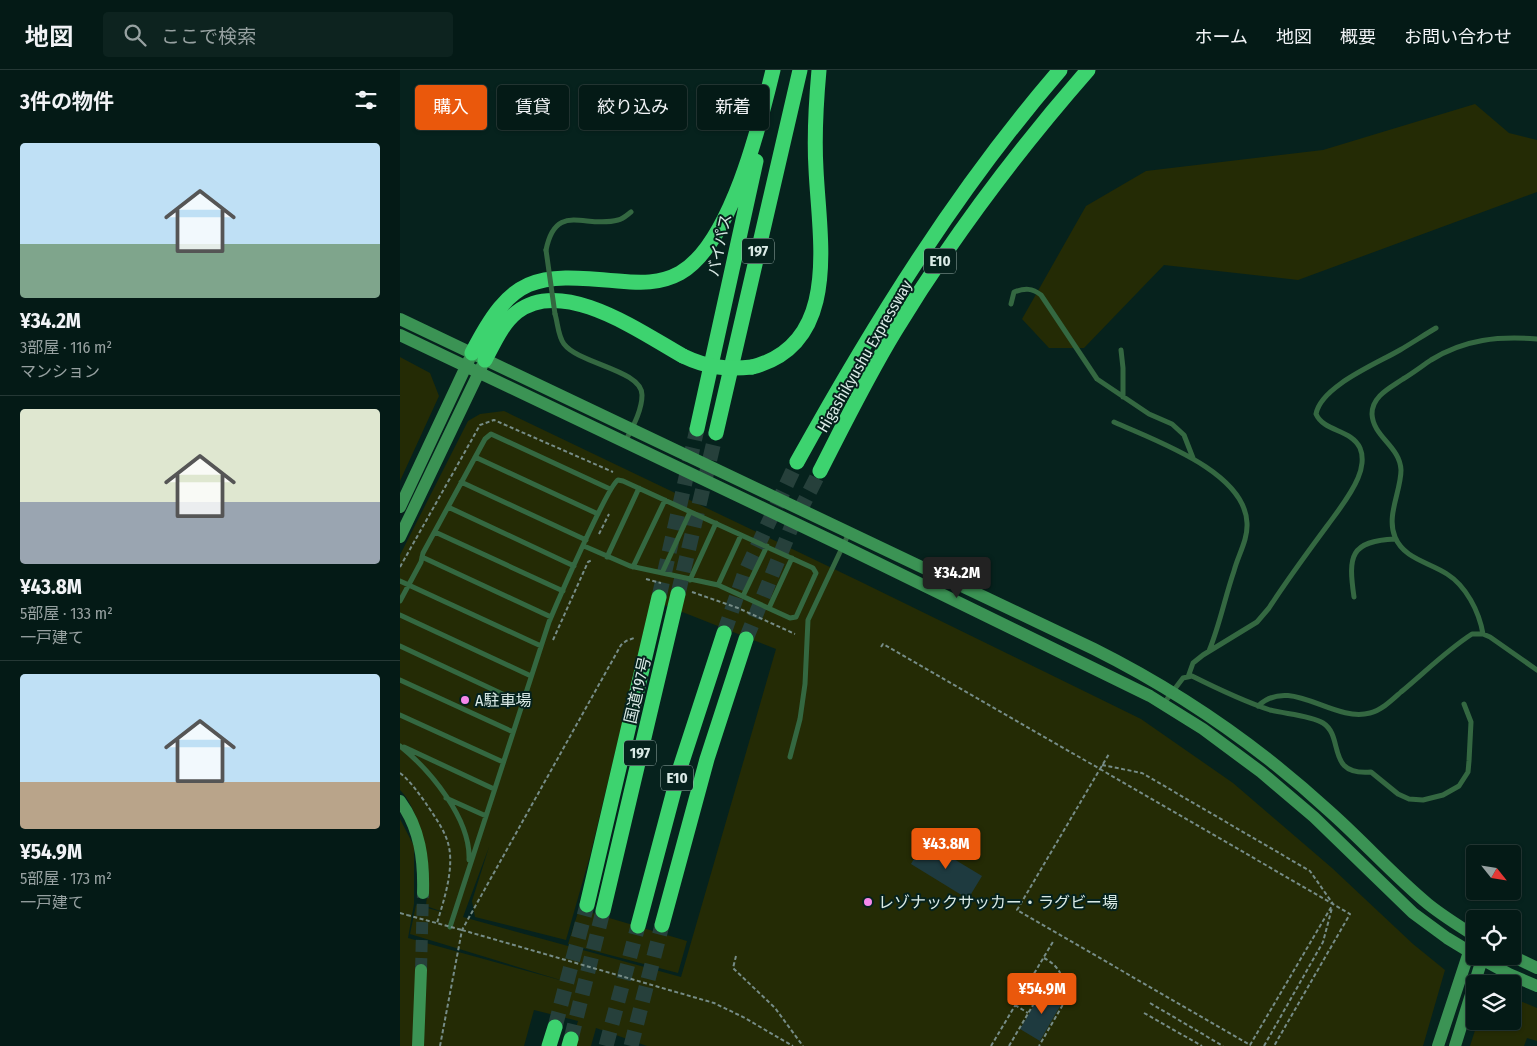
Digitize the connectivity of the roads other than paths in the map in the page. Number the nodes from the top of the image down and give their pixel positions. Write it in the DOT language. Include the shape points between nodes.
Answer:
graph roads {
  1 [pos="773,70"];
  2 [pos="778,70"];
  3 [pos="800,70"];
  4 [pos="819,70"];
  5 [pos="1060,70"];
  6 [pos="1088,70"];
  7 [pos="631,212"];
  8 [pos="1011,304"];
  9 [pos="400,319"];
  10 [pos="1436,328"];
  11 [pos="400,335"];
  12 [pos="1537,339"];
  13 [pos="1121,350"];
  14 [pos="476,363"];
  15 [pos="1123,397"];
  16 [pos="1114,422"];
  17 [pos="631,429"];
  18 [pos="697,429"];
  19 [pos="716,432"];
  20 [pos="625,442"];
  21 [pos="475,457"];
  22 [pos="1193,458"];
  23 [pos="798,462"];
  24 [pos="820,471"];
  25 [pos="461,482"];
  26 [pos="639,488"];
  27 [pos="610,489"];
  28 [pos="665,500"];
  29 [pos="400,507"];
  30 [pos="448,507"];
  31 [pos="690,512"];
  32 [pos="598,514"];
  33 [pos="716,523"];
  34 [pos="435,532"];
  35 [pos="849,532"];
  36 [pos="741,535"];
  37 [pos="400,537"];
  38 [pos="1395,539"];
  39 [pos="585,543"];
  40 [pos="767,546"];
  41 [pos="843,546"];
  42 [pos="422,557"];
  43 [pos="607,557"];
  44 [pos="792,558"];
  45 [pos="574,566"];
  46 [pos="633,567"];
  47 [pos="662,573"];
  48 [pos="690,580"];
  49 [pos="400,581"];
  50 [pos="409,585"];
  51 [pos="718,585"];
  52 [pos="563,591"];
  53 [pos="743,596"];
  54 [pos="1354,597"];
  55 [pos="400,601"];
  56 [pos="769,608"];
  57 [pos="400,615"];
  58 [pos="796,615"];
  59 [pos="551,617"];
  60 [pos="808,620"];
  61 [pos="724,634"];
  62 [pos="1483,634"];
  63 [pos="746,639"];
  64 [pos="400,646"];
  65 [pos="541,646"];
  66 [pos="1209,651"];
  67 [pos="1537,670"];
  68 [pos="531,676"];
  69 [pos="1188,677"];
  70 [pos="400,680"];
  71 [pos="1173,691"];
  72 [pos="522,703"];
  73 [pos="1164,704"];
  74 [pos="1464,704"];
  75 [pos="1258,706"];
  76 [pos="400,714"];
  77 [pos="513,732"];
  78 [pos="400,746"];
  79 [pos="790,757"];
  80 [pos="503,762"];
  81 [pos="494,789"];
  82 [pos="446,797"];
  83 [pos="400,801"];
  84 [pos="486,816"];
  85 [pos="469,868"];
  86 [pos="423,893"];
  87 [pos="587,905"];
  88 [pos="603,912"];
  89 [pos="662,924"];
  90 [pos="638,926"];
  91 [pos="450,927"];
  92 [pos="1466,930"];
  93 [pos="1466,949"];
  94 [pos="1521,960"];
  95 [pos="1473,965"];
  96 [pos="1475,965"];
  97 [pos="1496,965"];
  98 [pos="1537,968"];
  99 [pos="421,970"];
  100 [pos="1537,986"];
  101 [pos="555,1026"];
  102 [pos="418,1046"];
  103 [pos="549,1046"];
  104 [pos="1438,1046"];
  105 [pos="1455,1046"];
  1 -- 14 [label="highway" via="739,184 712,241 698,259 681,272 644,283 569,277 534,282 503,302 490,320"];
  2 -- 18 [label="highway, バイパス / 197"];
  3 -- 19 [label="highway, 197"];
  4 -- 14 [label="highway, bridge" via="815,145 821,263 818,298 811,319 791,347 752,367 728,369 709,366 683,356 607,313 576,303 557,302 534,304 519,311"];
  5 -- 23 [label="highway, Higashikyushu Expressway / E10" via="975,178 904,281"];
  6 -- 24 [label="highway, Higashikyushu Expressway / E10" via="986,196 933,271 894,332"];
  7 -- 17 [label="lane, bridge" via="620,220 561,222 549,235 546,250 560,337 570,350 639,384 641,405"];
  8 -- 15 [label="lane" via="1014,292 1035,290 1098,380"];
  9 -- 14 [label="street"];
  10 -- 66 [label="lane" via="1347,379 1320,403 1316,414 1318,418 1350,435 1360,446 1362,463 1358,478 1338,512 1257,622"];
  11 -- 14 [label="street"];
  12 -- 38 [label="lane" via="1507,336 1449,350 1383,392 1374,402 1374,423 1398,455 1401,469 1393,516"];
  13 -- 15 [label="lane"];
  14 -- 17 [label="street"];
  14 -- 20 [label="street"];
  14 -- 29 [label="street"];
  14 -- 37 [label="street"];
  15 -- 22 [label="lane" via="1172,424 1184,435"];
  16 -- 22 [label="lane"];
  17 -- 20 [label="lane"];
  17 -- 35 [label="street"];
  20 -- 41 [label="street"];
  21 -- 25 [label="lane"];
  21 -- 27 [label="lane" via="487,436 493,434"];
  21 -- 32 [label="lane"];
  22 -- 66 [label="lane" via="1229,486 1246,513 1247,524 1218,631"];
  25 -- 30 [label="lane"];
  25 -- 39 [label="lane"];
  26 -- 27 [label="lane" via="618,480"];
  26 -- 28 [label="lane"];
  26 -- 43 [label="lane"];
  27 -- 32 [label="lane"];
  28 -- 31 [label="lane"];
  28 -- 46 [label="lane"];
  30 -- 34 [label="lane"];
  30 -- 45 [label="lane"];
  31 -- 33 [label="lane"];
  31 -- 47 [label="lane"];
  32 -- 39 [label="lane"];
  33 -- 36 [label="lane"];
  33 -- 48 [label="lane"];
  34 -- 42 [label="lane"];
  34 -- 52 [label="lane"];
  35 -- 41 [label="lane"];
  35 -- 71 [label="street" via="1101,652"];
  36 -- 40 [label="lane"];
  36 -- 51 [label="lane"];
  38 -- 54 [label="lane" via="1368,542 1357,552 1350,568"];
  38 -- 62 [label="lane" via="1413,557 1446,573 1462,588 1479,617"];
  39 -- 43 [label="lane"];
  39 -- 45 [label="lane"];
  40 -- 44 [label="lane"];
  40 -- 53 [label="lane"];
  41 -- 60 [label="lane"];
  41 -- 73 [label="street"];
  42 -- 50 [label="lane"];
  42 -- 59 [label="lane"];
  43 -- 46 [label="lane"];
  44 -- 56 [label="lane"];
  44 -- 58 [label="lane" via="813,568 816,573"];
  45 -- 52 [label="lane"];
  46 -- 47 [label="lane"];
  47 -- 48 [label="lane"];
  48 -- 51 [label="lane"];
  49 -- 50 [label="lane"];
  50 -- 55 [label="lane"];
  50 -- 65 [label="lane"];
  51 -- 53 [label="lane"];
  52 -- 59 [label="lane"];
  53 -- 56 [label="lane"];
  56 -- 58 [label="lane" via="790,618"];
  57 -- 68 [label="lane"];
  58 -- 60 [label="lane"];
  59 -- 65 [label="lane"];
  60 -- 79 [label="lane" via="805,684"];
  61 -- 90 [label="highway, E10" via="680,768"];
  62 -- 67 [label="lane"];
  62 -- 75 [label="lane" via="1467,637 1390,701 1369,714 1348,713 1290,695 1271,697"];
  63 -- 89 [label="highway, E10" via="708,758"];
  64 -- 72 [label="lane"];
  65 -- 68 [label="lane"];
  66 -- 69 [label="lane" via="1193,663"];
  68 -- 72 [label="lane"];
  69 -- 71 [label="lane" via="1183,678"];
  69 -- 75 [label="lane"];
  70 -- 77 [label="lane"];
  71 -- 73 [label="lane"];
  71 -- 92 [label="street" via="1276,764 1428,904"];
  72 -- 77 [label="lane"];
  73 -- 93 [label="street" via="1261,772 1314,817 1413,913"];
  74 -- 75 [label="lane" via="1471,722 1468,772 1459,786 1444,795 1423,800 1398,794 1371,772 1346,767 1339,760 1332,735 1324,724"];
  76 -- 80 [label="lane"];
  77 -- 80 [label="lane"];
  78 -- 81 [label="lane"];
  78 -- 82 [label="lane" via="426,770"];
  80 -- 81 [label="lane"];
  81 -- 84 [label="lane"];
  82 -- 84 [label="lane"];
  82 -- 85 [label="lane" via="469,845"];
  83 -- 86 [label="street" via="418,838 424,868"];
  84 -- 85 [label="lane"];
  85 -- 91 [label="lane"];
  87 -- 88 [label="highway, 国道197号 / 197" via="673,591"];
  94 -- 98 [label="street"];
  95 -- 104 [label="street"];
  96 -- 105 [label="street"];
  97 -- 100 [label="street"];
  99 -- 102 [label="street"];
  101 -- 103 [label="highway"];
}
